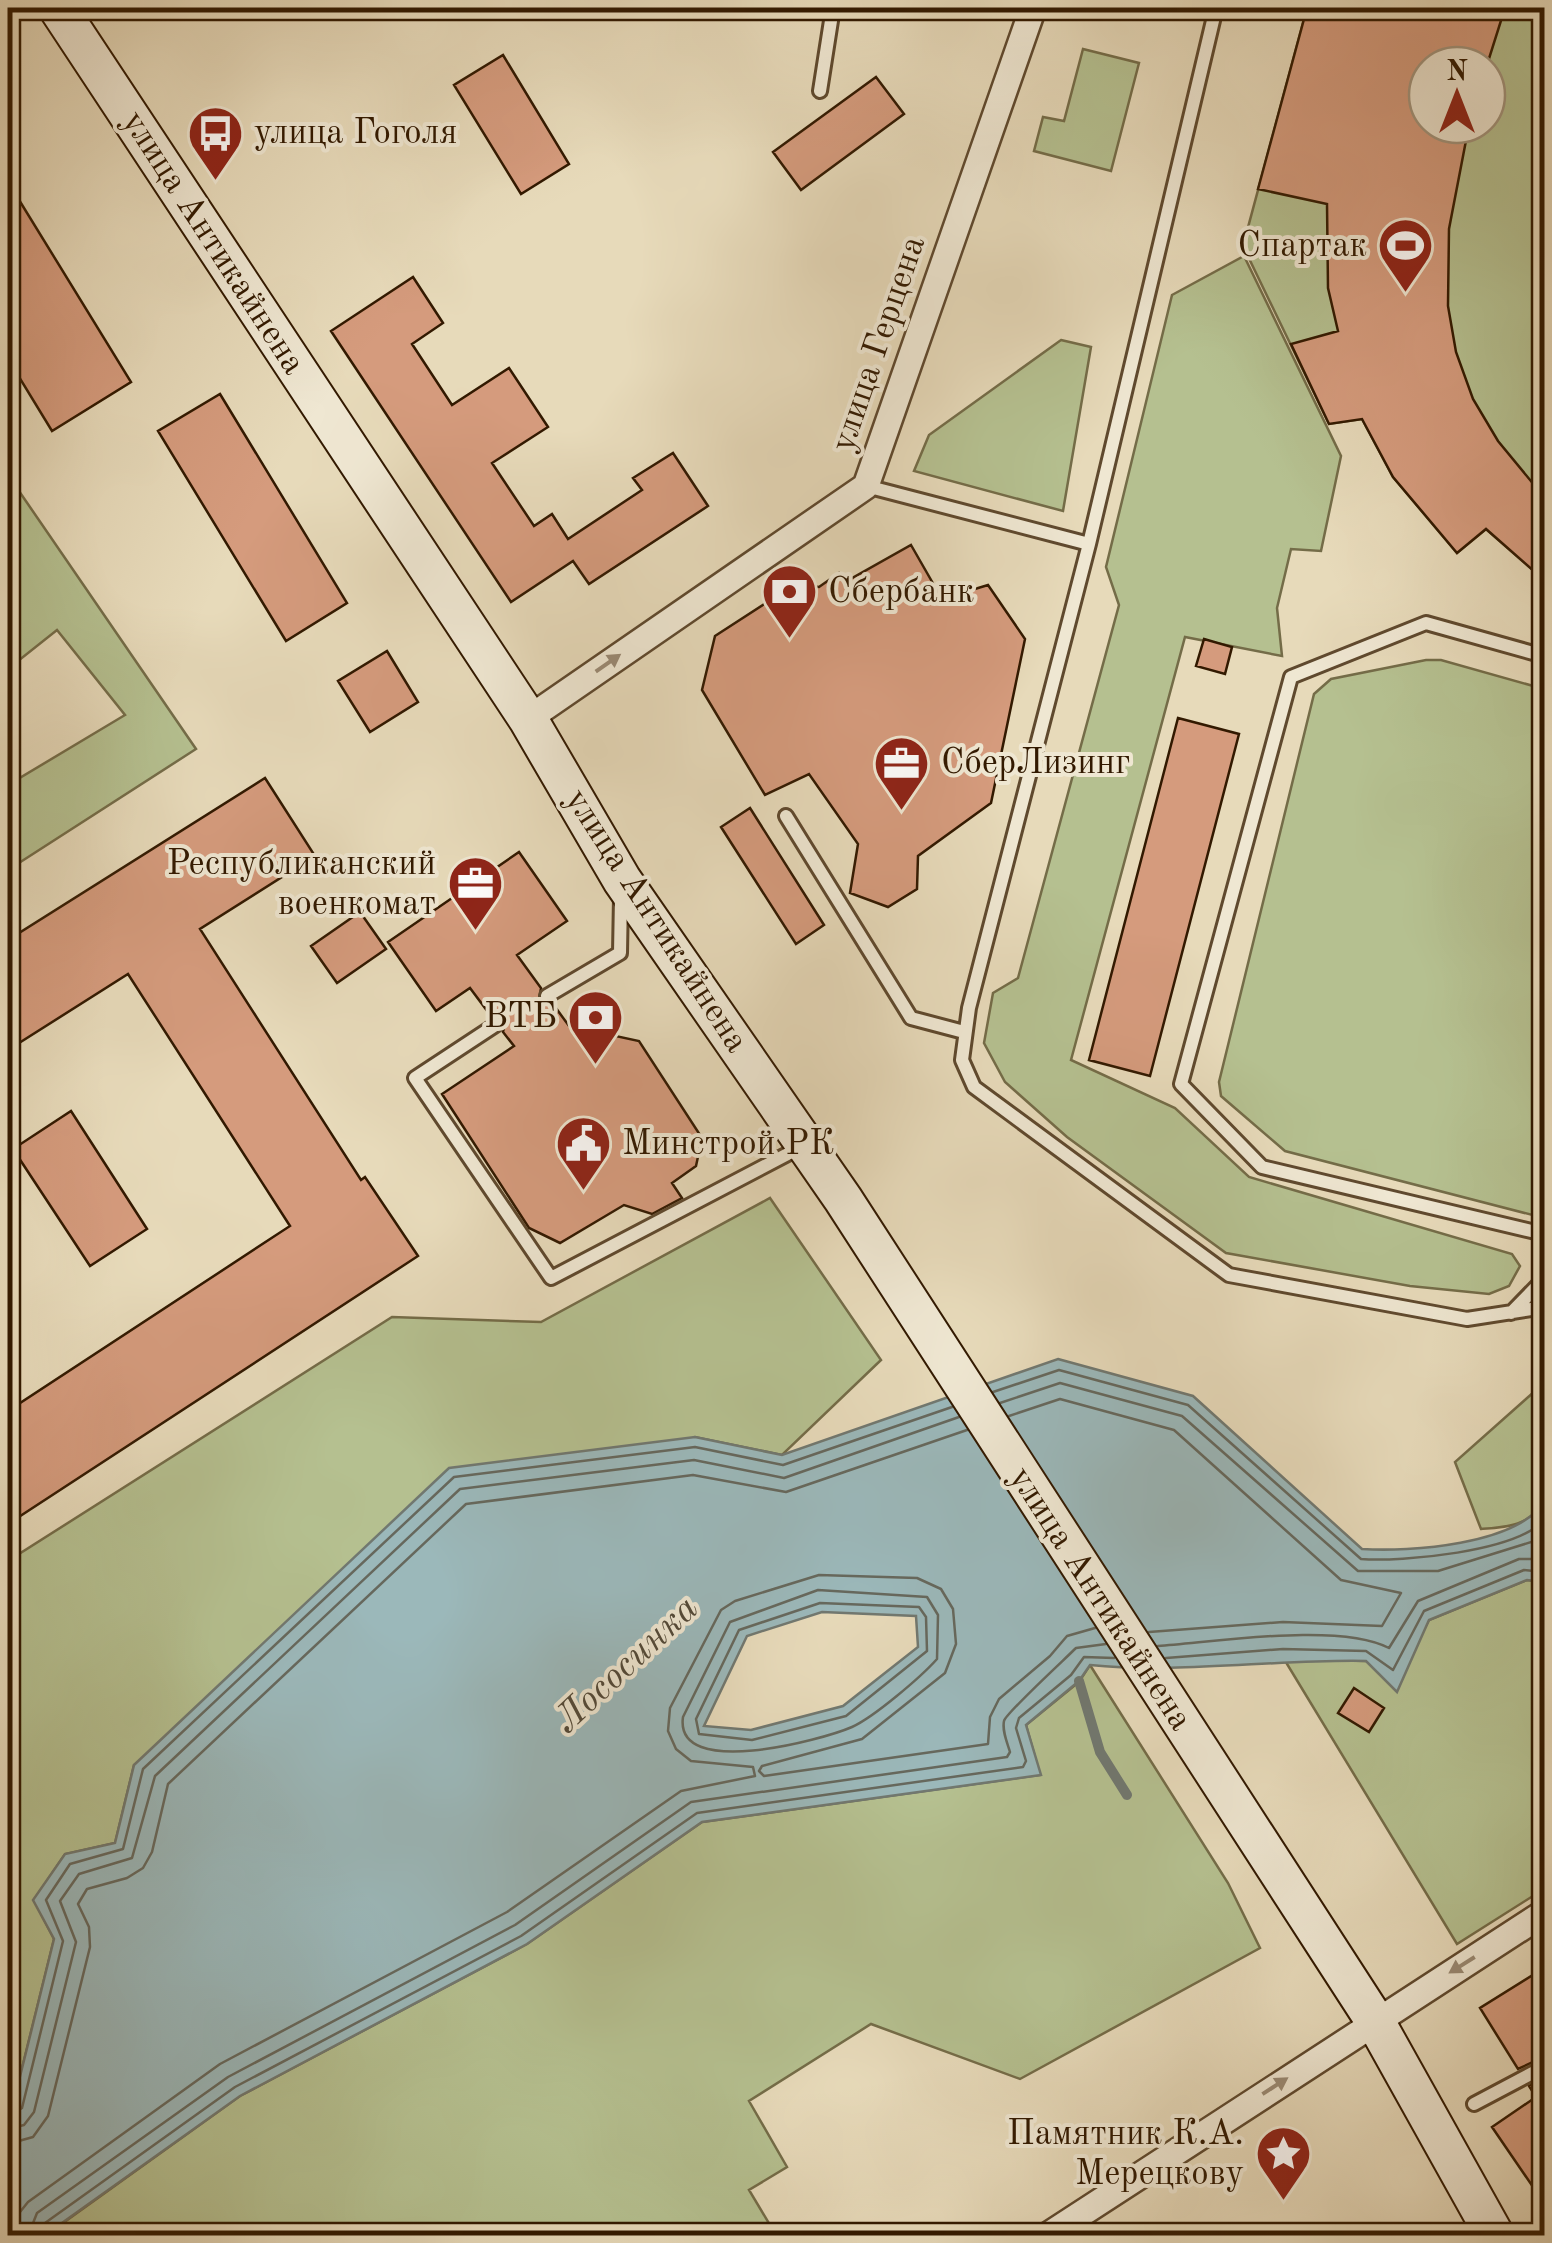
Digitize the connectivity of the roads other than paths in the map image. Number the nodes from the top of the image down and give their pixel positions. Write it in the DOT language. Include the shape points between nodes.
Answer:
graph roads {
  1 [pos="58,8"];
  2 [pos="833,8"];
  3 [pos="1033,8"];
  4 [pos="1216,8"];
  5 [pos="820,92"];
  6 [pos="866,486"];
  7 [pos="1089,544"];
  8 [pos="1544,656"];
  9 [pos="528,719"];
  10 [pos="786,816"];
  11 [pos="622,880"];
  12 [pos="547,996"];
  13 [pos="497,1024"];
  14 [pos="964,1032"];
  15 [pos="806,1144"];
  16 [pos="1544,1234"];
  17 [pos="1544,1279"];
  18 [pos="1544,1307"];
  19 [pos="1509,1315"];
  20 [pos="1544,1913"];
  21 [pos="1375,2021"];
  22 [pos="1544,2067"];
  23 [pos="1474,2104"];
  24 [pos="1047,2236"];
  25 [pos="1495,2236"];
  1 -- 9 [label="main road, улица Антикайнена"];
  2 -- 5 [label="lane"];
  3 -- 6 [label="street, улица Герцена"];
  4 -- 7 [label="lane"];
  6 -- 7 [label="lane"];
  9 -- 6 [label="street, улица Герцена, one-way"];
  7 -- 14 [label="lane"];
  8 -- 16 [label="lane" via="1426,623 1291,676 1181,1084 1262,1167"];
  9 -- 11 [label="main road, улица Антикайнена"];
  10 -- 14 [label="lane" via="911,1018"];
  11 -- 12 [label="lane" via="620,954"];
  11 -- 15 [label="main road, улица Антикайнена"];
  13 -- 15 [label="lane" via="415,1078 550,1278"];
  14 -- 19 [label="lane" via="962,1060 974,1087 1229,1275 1467,1319"];
  15 -- 21 [label="main road, улица Антикайнена"];
  17 -- 19 [label="lane"];
  18 -- 19 [label="lane"];
  20 -- 21 [label="street, one-way"];
  24 -- 21 [label="street, one-way"];
  21 -- 25 [label="main road, улица Антикайнена"];
  22 -- 23 [label="lane"];
}
